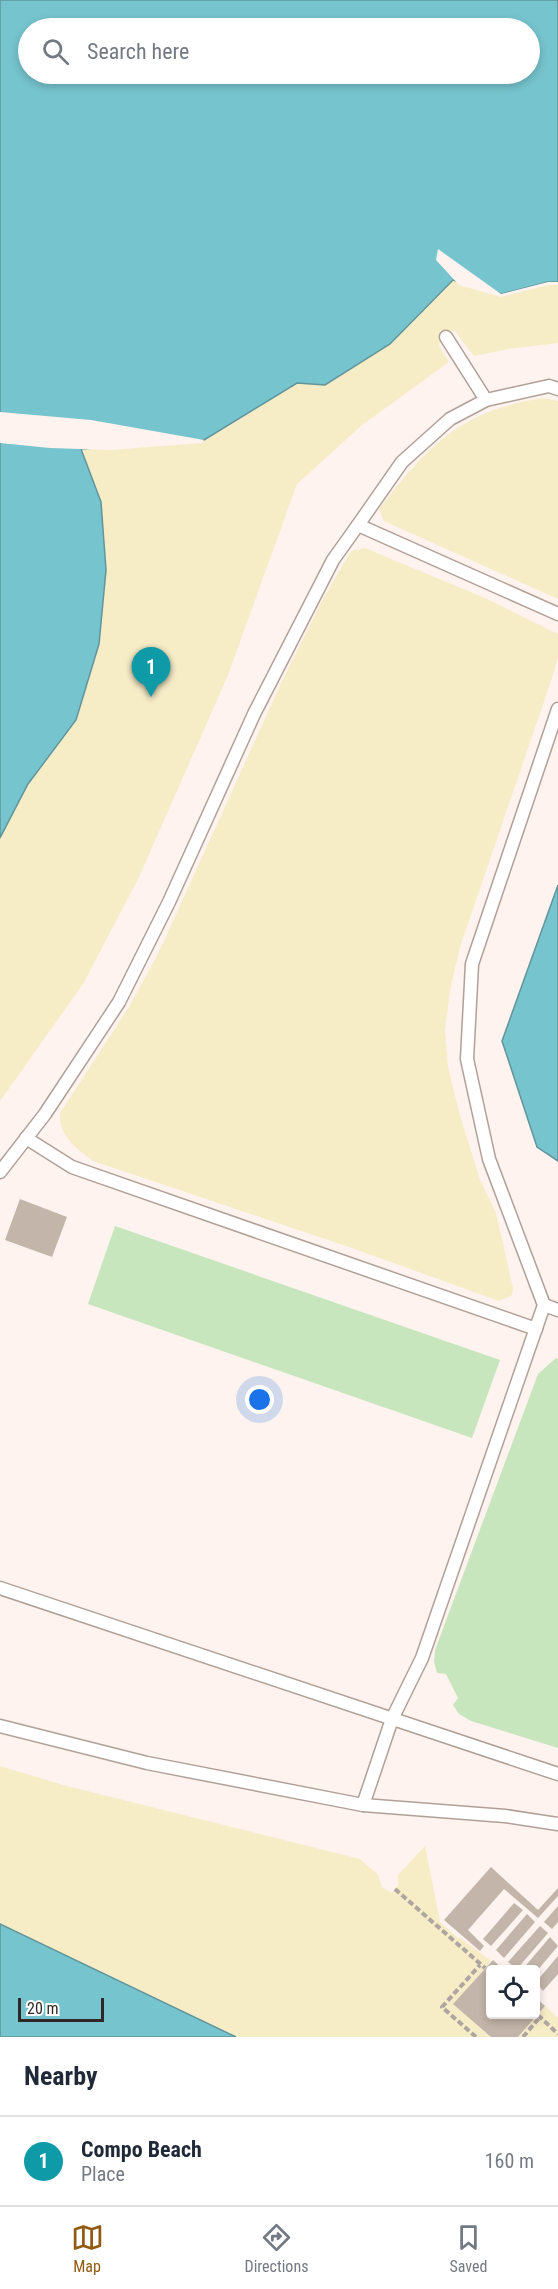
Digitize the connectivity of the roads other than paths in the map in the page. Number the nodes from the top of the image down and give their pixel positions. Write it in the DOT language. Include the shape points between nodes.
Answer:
graph roads {
  1 [pos="446,337"];
  2 [pos="558,389"];
  3 [pos="486,400"];
  4 [pos="358,525"];
  5 [pos="558,614"];
  6 [pos="558,709"];
  7 [pos="26,1138"];
  8 [pos="0,1172"];
  9 [pos="544,1305"];
  10 [pos="558,1310"];
  11 [pos="536,1329"];
  12 [pos="0,1588"];
  13 [pos="392,1719"];
  14 [pos="0,1726"];
  15 [pos="558,1774"];
  16 [pos="363,1806"];
  17 [pos="558,1824"];
  1 -- 3 [label="lane"];
  2 -- 3 [label="lane" via="549,386"];
  3 -- 4 [label="lane" via="450,419 402,462"];
  4 -- 5 [label="lane"];
  4 -- 7 [label="lane" via="333,560 254,714 119,1002"];
  6 -- 9 [label="lane" via="472,964 467,1059 489,1160"];
  7 -- 8 [label="lane"];
  7 -- 11 [label="lane" via="72,1167"];
  9 -- 10 [label="lane"];
  9 -- 11 [label="lane"];
  11 -- 13 [label="lane" via="422,1658"];
  12 -- 13 [label="lane"];
  13 -- 15 [label="lane"];
  13 -- 16 [label="lane"];
  14 -- 16 [label="lane" via="147,1763"];
  16 -- 17 [label="lane" via="505,1816"];
}
